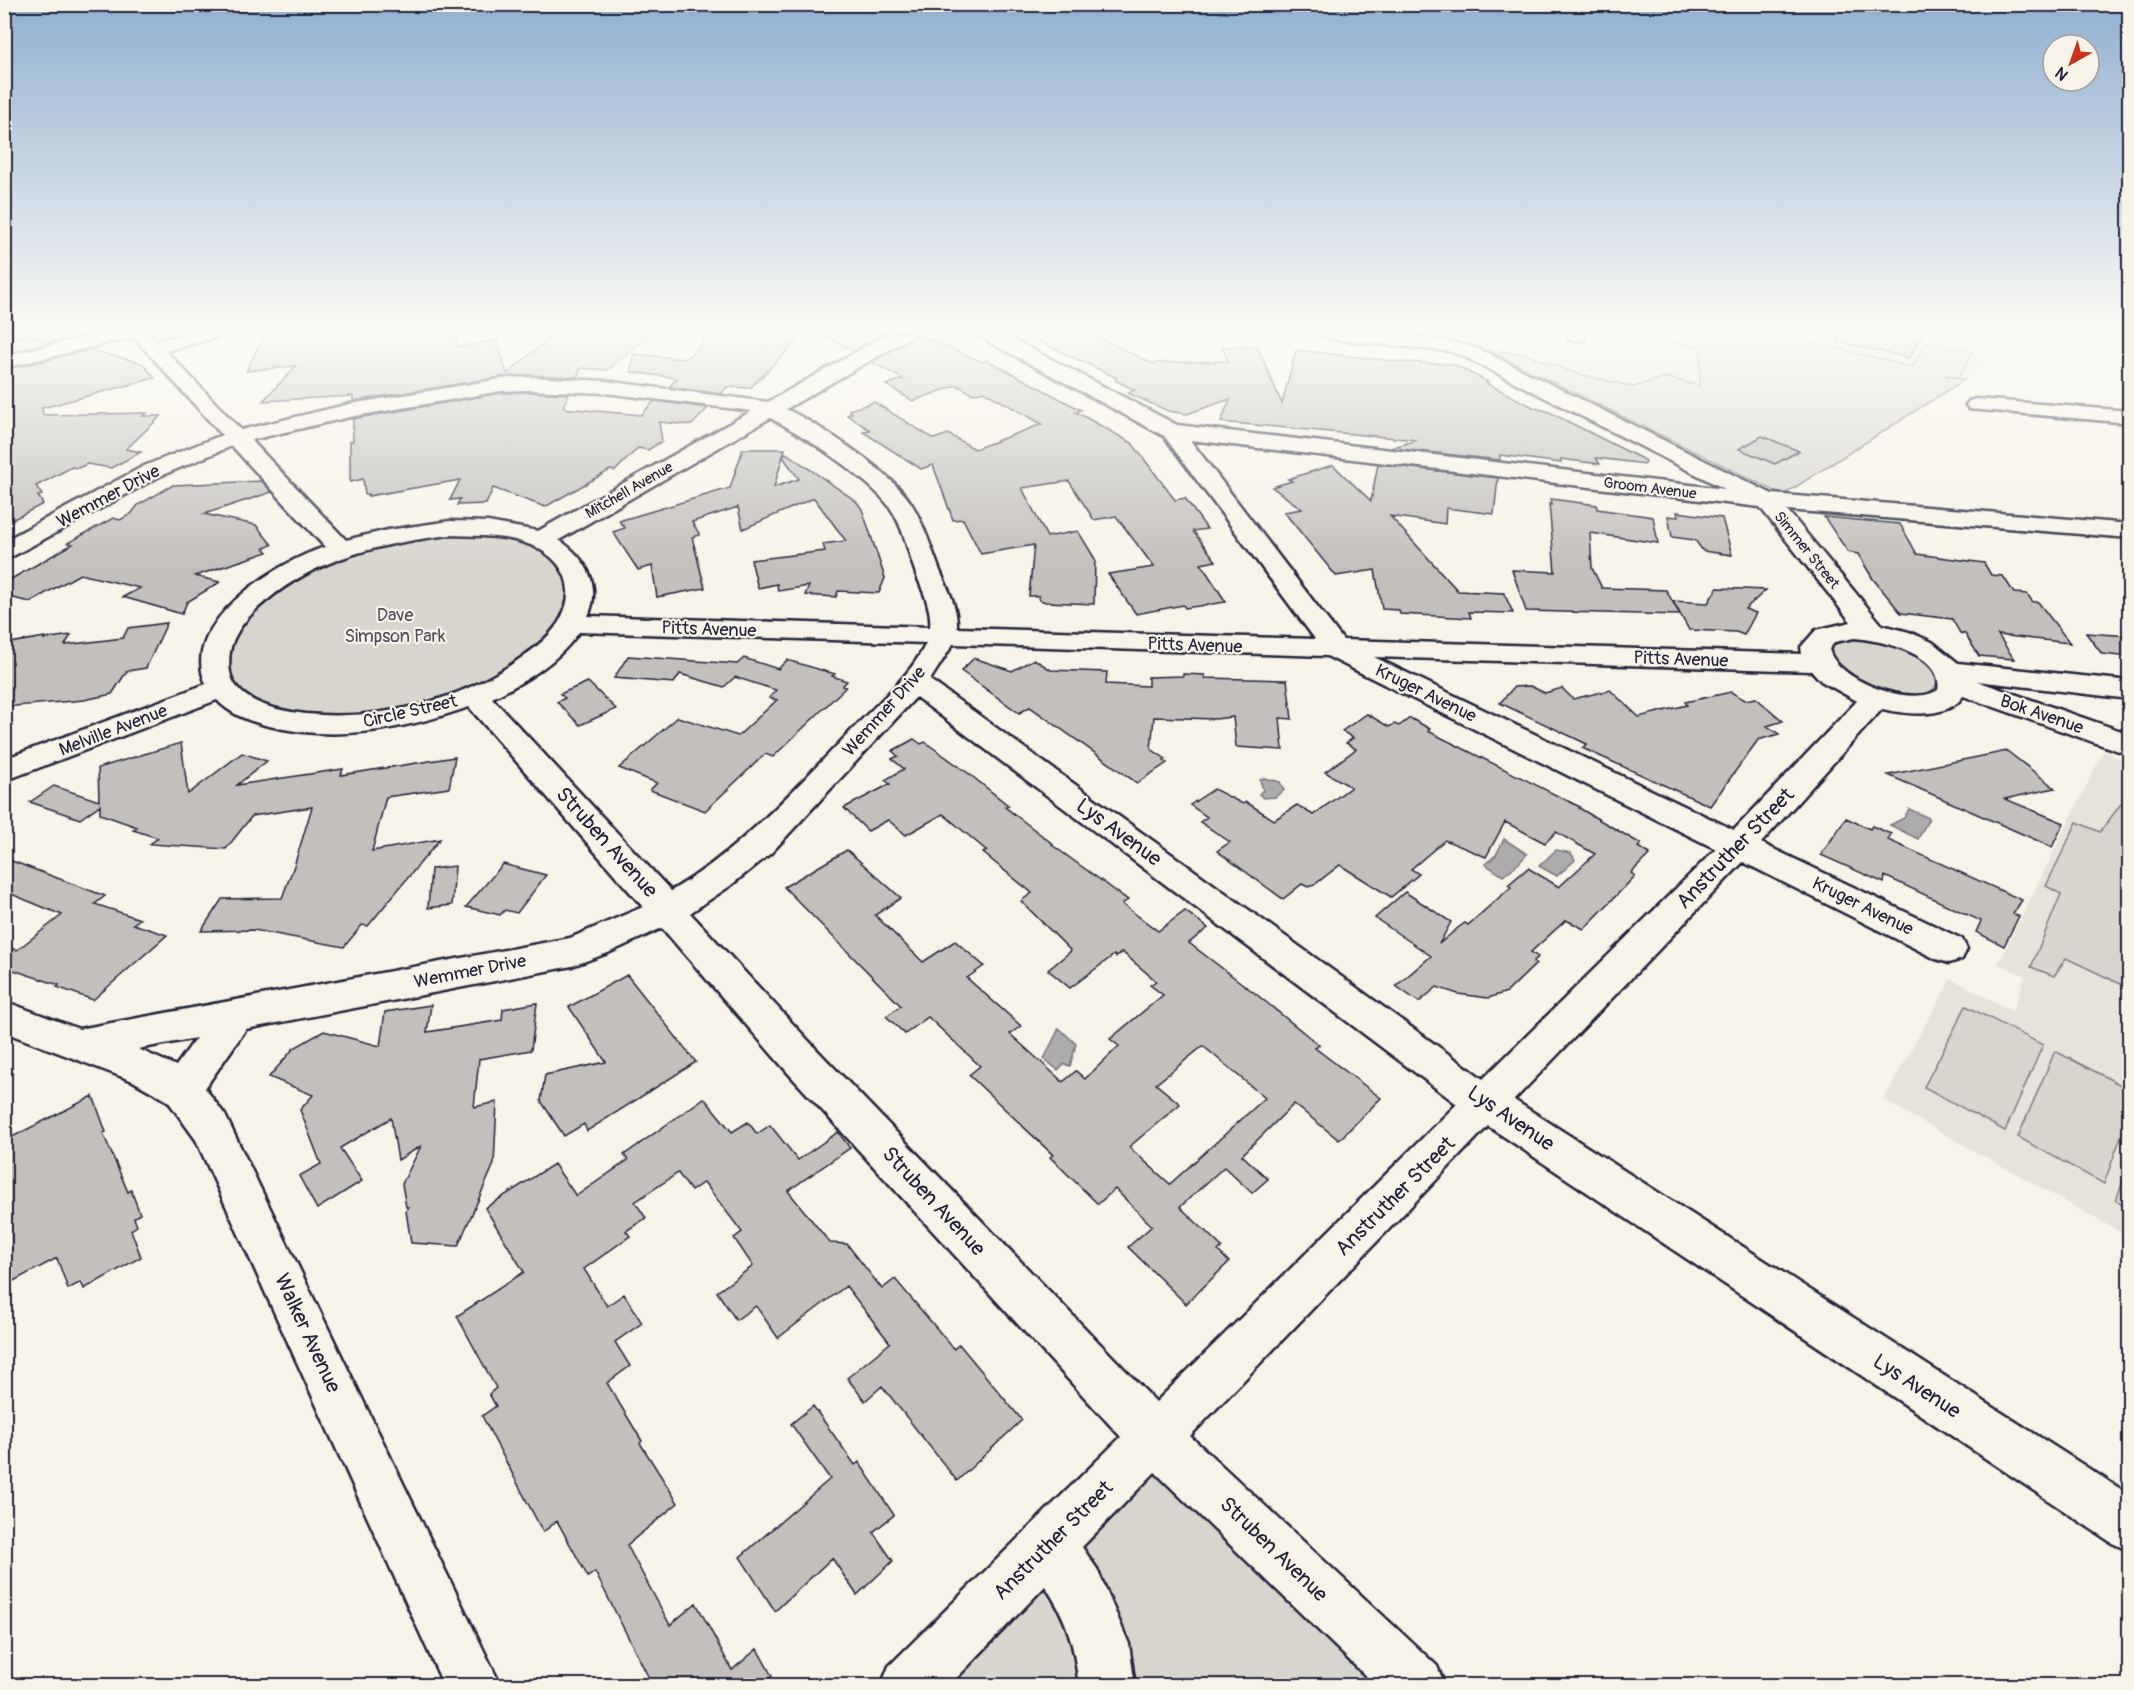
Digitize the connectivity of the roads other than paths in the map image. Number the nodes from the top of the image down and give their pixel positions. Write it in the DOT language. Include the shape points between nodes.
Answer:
graph roads {
  1 [pos="212,412"];
  2 [pos="352,412"];
  3 [pos="765,412"];
  4 [pos="774,412"];
  5 [pos="1136,412"];
  6 [pos="1589,412"];
  7 [pos="2064,412"];
  8 [pos="2130,417"];
  9 [pos="1172,431"];
  10 [pos="236,438"];
  11 [pos="1767,501"];
  12 [pos="2130,531"];
  13 [pos="541,540"];
  14 [pos="340,550"];
  15 [pos="4,551"];
  16 [pos="572,624"];
  17 [pos="1873,632"];
  18 [pos="942,637"];
  19 [pos="1337,650"];
  20 [pos="1818,663"];
  21 [pos="1952,677"];
  22 [pos="914,682"];
  23 [pos="2097,687"];
  24 [pos="222,688"];
  25 [pos="2130,690"];
  26 [pos="474,695"];
  27 [pos="1875,699"];
  28 [pos="2120,741"];
  29 [pos="4,771"];
  30 [pos="1739,846"];
  31 [pos="666,909"];
  32 [pos="1949,949"];
  33 [pos="4,1016"];
  34 [pos="234,1016"];
  35 [pos="78,1045"];
  36 [pos="182,1089"];
  37 [pos="1486,1103"];
  38 [pos="1156,1438"];
  39 [pos="2130,1525"];
  40 [pos="1048,1544"];
  41 [pos="473,1686"];
  42 [pos="909,1686"];
  43 [pos="1107,1686"];
  44 [pos="1417,1686"];
  1 -- 10 [label="street"];
  2 -- 10 [label="street, Wemmer Drive"];
  3 -- 13 [label="street, Mitchell Avenue"];
  4 -- 18 [label="street, Wemmer Drive" via="872,476 899,502 925,562 944,621"];
  5 -- 9 [label="street, Kruger Avenue"];
  6 -- 11 [label="street, Simmer Street"];
  7 -- 8 [label="street"];
  9 -- 11 [label="street, Groom Avenue"];
  9 -- 19 [label="street, Kruger Avenue"];
  10 -- 14 [label="street"];
  10 -- 15 [label="street, Wemmer Drive" via="175,460"];
  11 -- 12 [label="street, Groom Avenue"];
  11 -- 17 [label="street, Simmer Street"];
  13 -- 14 [label="street, Circle Street" via="505,531 450,528 377,539"];
  13 -- 16 [label="street, Circle Street" via="566,555 580,574 582,598"];
  14 -- 24 [label="street, Circle Street" via="300,567 236,613 219,639 214,665"];
  16 -- 18 [label="street, Pitts Avenue"];
  16 -- 26 [label="street, Circle Street" via="534,662"];
  17 -- 20 [label="street" via="1854,630 1824,636 1816,643 1814,652"];
  17 -- 21 [label="street" via="1926,650"];
  18 -- 19 [label="street, Pitts Avenue"];
  18 -- 22 [label="street, Wemmer Drive"];
  19 -- 20 [label="street, Pitts Avenue"];
  19 -- 30 [label="street, Kruger Avenue"];
  20 -- 27 [label="street" via="1850,689"];
  21 -- 23 [label="street"];
  21 -- 27 [label="street" via="1951,694 1940,702 1899,705"];
  21 -- 28 [label="street, Bok Avenue"];
  22 -- 31 [label="street, Wemmer Drive" via="759,845 736,866"];
  22 -- 37 [label="street, Lys Avenue"];
  23 -- 25 [label="street"];
  23 -- 28 [label="street" via="2089,702 2097,725"];
  24 -- 26 [label="street, Circle Street" via="240,704 268,716 303,723 344,724 410,715"];
  24 -- 29 [label="street, Melville Avenue"];
  26 -- 31 [label="street, Struben Avenue"];
  27 -- 30 [label="street, Anstruther Street"];
  30 -- 32 [label="street, Kruger Avenue"];
  30 -- 37 [label="street, Anstruther Street"];
  31 -- 34 [label="street, Wemmer Drive" via="623,932 572,952"];
  31 -- 38 [label="street, Struben Avenue" via="803,1062"];
  33 -- 35 [label="street"];
  34 -- 35 [label="street, Wemmer Drive"];
  34 -- 36 [label="street"];
  35 -- 36 [label="street, Walker Avenue" via="147,1069"];
  36 -- 41 [label="street, Walker Avenue" via="211,1128"];
  37 -- 38 [label="street, Anstruther Street"];
  37 -- 39 [label="street, Lys Avenue"];
  38 -- 40 [label="street, Anstruther Street"];
  38 -- 44 [label="street, Struben Avenue"];
  40 -- 42 [label="street, Anstruther Street"];
  40 -- 43 [label="street" via="1078,1588 1101,1644"];
}
